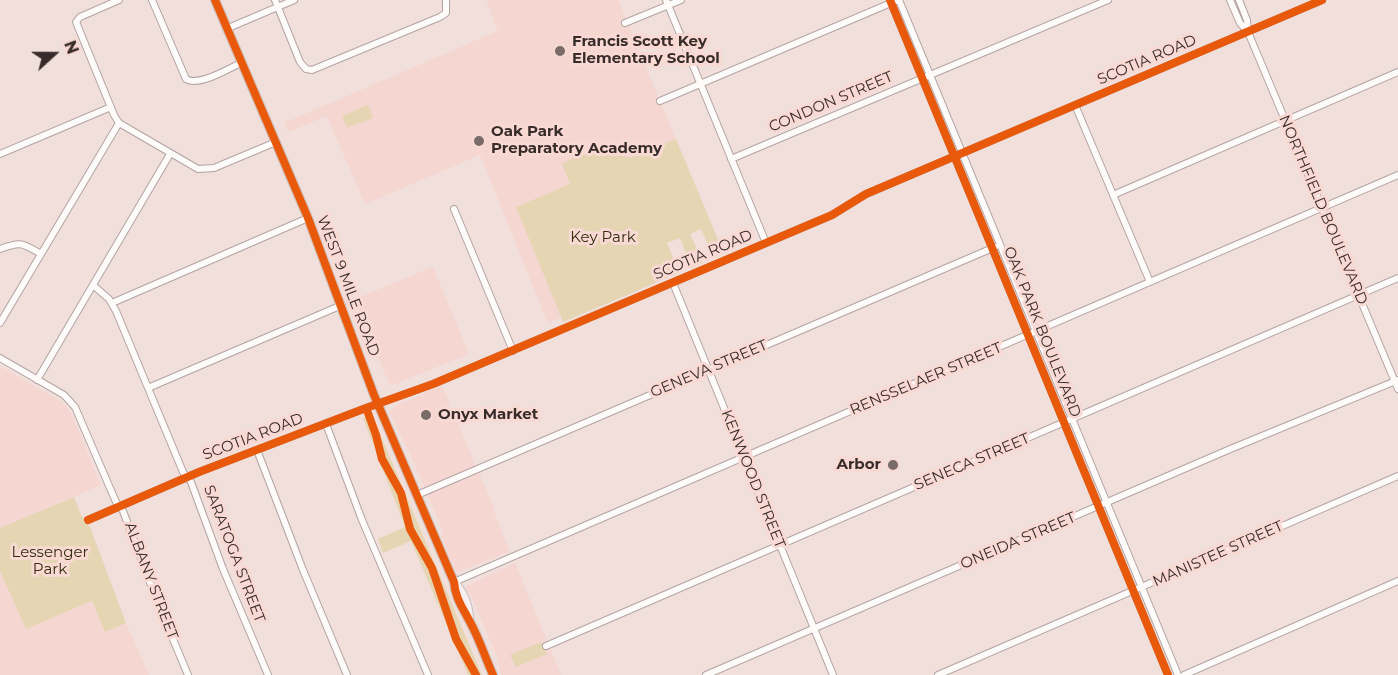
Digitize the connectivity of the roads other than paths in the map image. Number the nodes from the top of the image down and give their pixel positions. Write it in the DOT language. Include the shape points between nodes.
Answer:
graph roads {
  1 [pos="119,0"];
  2 [pos="152,0"];
  3 [pos="215,0"];
  4 [pos="275,0"];
  5 [pos="294,0"];
  6 [pos="446,0"];
  7 [pos="681,0"];
  8 [pos="1108,0"];
  9 [pos="1230,0"];
  10 [pos="1239,0"];
  11 [pos="1322,0"];
  12 [pos="894,1"];
  13 [pos="667,3"];
  14 [pos="278,7"];
  15 [pos="625,23"];
  16 [pos="226,29"];
  17 [pos="1248,32"];
  18 [pos="241,63"];
  19 [pos="1398,72"];
  20 [pos="931,75"];
  21 [pos="922,79"];
  22 [pos="700,84"];
  23 [pos="660,101"];
  24 [pos="1075,105"];
  25 [pos="111,107"];
  26 [pos="1285,120"];
  27 [pos="119,123"];
  28 [pos="276,142"];
  29 [pos="963,153"];
  30 [pos="0,154"];
  31 [pos="170,154"];
  32 [pos="955,156"];
  33 [pos="731,159"];
  34 [pos="1398,175"];
  35 [pos="1113,195"];
  36 [pos="1322,208"];
  37 [pos="454,209"];
  38 [pos="308,218"];
  39 [pos="766,243"];
  40 [pos="1001,244"];
  41 [pos="993,248"];
  42 [pos="0,249"];
  43 [pos="41,254"];
  44 [pos="1398,278"];
  45 [pos="1150,282"];
  46 [pos="673,283"];
  47 [pos="93,286"];
  48 [pos="1358,295"];
  49 [pos="112,303"];
  50 [pos="342,305"];
  51 [pos="0,323"];
  52 [pos="1037,332"];
  53 [pos="1029,335"];
  54 [pos="513,351"];
  55 [pos="0,357"];
  56 [pos="708,370"];
  57 [pos="37,380"];
  58 [pos="1397,381"];
  59 [pos="148,388"];
  60 [pos="1398,389"];
  61 [pos="378,404"];
  62 [pos="1072,419"];
  63 [pos="1065,423"];
  64 [pos="326,424"];
  65 [pos="257,450"];
  66 [pos="744,457"];
  67 [pos="1398,476"];
  68 [pos="187,477"];
  69 [pos="417,495"];
  70 [pos="1107,503"];
  71 [pos="119,506"];
  72 [pos="1099,506"];
  73 [pos="88,520"];
  74 [pos="780,545"];
  75 [pos="1398,581"];
  76 [pos="454,582"];
  77 [pos="1142,588"];
  78 [pos="1134,591"];
  79 [pos="814,628"];
  80 [pos="546,646"];
  81 [pos="188,675"];
  82 [pos="268,675"];
  83 [pos="347,675"];
  84 [pos="428,675"];
  85 [pos="493,675"];
  86 [pos="706,675"];
  87 [pos="833,675"];
  88 [pos="938,675"];
  89 [pos="1168,675"];
  90 [pos="1178,675"];
  91 [pos="1184,675"];
  1 -- 25 [label="street" via="77,19"];
  2 -- 18 [label="street" via="186,78 193,82 201,80"];
  3 -- 16 [label="main road, WEST 9 MILE ROAD"];
  4 -- 14 [label="street"];
  5 -- 14 [label="street"];
  6 -- 14 [label="street" via="446,13 440,17 312,70 300,62"];
  7 -- 13 [label="street"];
  8 -- 20 [label="street, CONDON STREET"];
  9 -- 17 [label="street, NORTHFIELD BOULEVARD"];
  10 -- 17 [label="street, NORTHFIELD BOULEVARD"];
  11 -- 17 [label="street, SCOTIA ROAD"];
  12 -- 20 [label="street, OAK PARK BOULEVARD"];
  12 -- 21 [label="street, OAK PARK BOULEVARD"];
  12 -- 22 [label="street"];
  13 -- 15 [label="street"];
  13 -- 22 [label="street"];
  14 -- 16 [label="street"];
  16 -- 18 [label="main road, WEST 9 MILE ROAD"];
  17 -- 24 [label="street, SCOTIA ROAD"];
  17 -- 26 [label="street, NORTHFIELD BOULEVARD"];
  18 -- 28 [label="main road, WEST 9 MILE ROAD"];
  19 -- 26 [label="street"];
  20 -- 21 [label="street, CONDON STREET"];
  20 -- 29 [label="street, OAK PARK BOULEVARD"];
  21 -- 32 [label="street, OAK PARK BOULEVARD"];
  21 -- 33 [label="street, CONDON STREET"];
  22 -- 23 [label="street"];
  22 -- 33 [label="street"];
  24 -- 29 [label="street, SCOTIA ROAD"];
  24 -- 35 [label="street"];
  25 -- 27 [label="street"];
  25 -- 30 [label="street"];
  26 -- 35 [label="street"];
  26 -- 36 [label="street, NORTHFIELD BOULEVARD"];
  27 -- 31 [label="street"];
  27 -- 43 [label="street"];
  28 -- 31 [label="street" via="205,170"];
  28 -- 38 [label="main road, WEST 9 MILE ROAD"];
  29 -- 32 [label="street, SCOTIA ROAD"];
  29 -- 40 [label="street, OAK PARK BOULEVARD"];
  31 -- 47 [label="street"];
  32 -- 39 [label="street, SCOTIA ROAD"];
  32 -- 41 [label="street, OAK PARK BOULEVARD"];
  33 -- 39 [label="street"];
  34 -- 36 [label="street, RENSSELAER STREET"];
  35 -- 45 [label="street"];
  36 -- 45 [label="street, RENSSELAER STREET"];
  36 -- 48 [label="street, NORTHFIELD BOULEVARD"];
  37 -- 54 [label="street"];
  38 -- 49 [label="street"];
  38 -- 50 [label="main road, WEST 9 MILE ROAD"];
  39 -- 46 [label="street, SCOTIA ROAD"];
  40 -- 41 [label="street, GENEVA STREET"];
  40 -- 52 [label="street, OAK PARK BOULEVARD"];
  41 -- 53 [label="street, OAK PARK BOULEVARD"];
  41 -- 56 [label="street, GENEVA STREET"];
  42 -- 43 [label="street" via="21,243"];
  43 -- 51 [label="street"];
  44 -- 48 [label="street, SENECA STREET"];
  45 -- 52 [label="street, RENSSELAER STREET"];
  46 -- 54 [label="street, SCOTIA ROAD"];
  46 -- 56 [label="street, KENWOOD STREET"];
  47 -- 49 [label="street, SARATOGA STREET"];
  47 -- 57 [label="street"];
  48 -- 58 [label="street, NORTHFIELD BOULEVARD"];
  48 -- 62 [label="street, SENECA STREET"];
  49 -- 59 [label="street, SARATOGA STREET"];
  50 -- 59 [label="street"];
  50 -- 61 [label="main road, WEST 9 MILE ROAD"];
  52 -- 53 [label="street, RENSSELAER STREET"];
  52 -- 62 [label="street, OAK PARK BOULEVARD"];
  53 -- 63 [label="street, OAK PARK BOULEVARD"];
  53 -- 66 [label="street, RENSSELAER STREET"];
  54 -- 61 [label="street, SCOTIA ROAD"];
  55 -- 57 [label="street, ALBANY STREET"];
  56 -- 66 [label="street, KENWOOD STREET"];
  56 -- 69 [label="street, GENEVA STREET"];
  57 -- 71 [label="street, ALBANY STREET" via="64,395 75,407"];
  58 -- 60 [label="street, NORTHFIELD BOULEVARD"];
  58 -- 70 [label="street, ONEIDA STREET"];
  59 -- 68 [label="street, SARATOGA STREET"];
  61 -- 64 [label="street, SCOTIA ROAD"];
  61 -- 69 [label="main road, WEST 9 MILE ROAD"];
  62 -- 63 [label="street, SENECA STREET"];
  62 -- 70 [label="street, OAK PARK BOULEVARD"];
  63 -- 72 [label="street, OAK PARK BOULEVARD"];
  63 -- 74 [label="street, SENECA STREET"];
  64 -- 65 [label="street, SCOTIA ROAD"];
  64 -- 84 [label="street"];
  65 -- 68 [label="street, SCOTIA ROAD"];
  65 -- 83 [label="street"];
  66 -- 74 [label="street, KENWOOD STREET"];
  66 -- 76 [label="street, RENSSELAER STREET"];
  67 -- 77 [label="street, MANISTEE STREET"];
  68 -- 71 [label="street, SCOTIA ROAD"];
  68 -- 82 [label="street, SARATOGA STREET"];
  69 -- 76 [label="main road, WEST 9 MILE ROAD"];
  70 -- 72 [label="street, ONEIDA STREET"];
  70 -- 77 [label="street, OAK PARK BOULEVARD"];
  71 -- 73 [label="street, SCOTIA ROAD"];
  71 -- 81 [label="street, ALBANY STREET"];
  72 -- 78 [label="street, OAK PARK BOULEVARD"];
  72 -- 79 [label="street, ONEIDA STREET"];
  74 -- 79 [label="street, KENWOOD STREET"];
  74 -- 80 [label="street, SENECA STREET"];
  75 -- 91 [label="street"];
  76 -- 85 [label="main road, WEST 9 MILE ROAD" via="466,602 469,620"];
  77 -- 78 [label="street, MANISTEE STREET"];
  77 -- 90 [label="street, OAK PARK BOULEVARD"];
  78 -- 88 [label="street, MANISTEE STREET"];
  78 -- 89 [label="street, OAK PARK BOULEVARD"];
  79 -- 86 [label="street, ONEIDA STREET"];
  79 -- 87 [label="street, KENWOOD STREET"];
}
